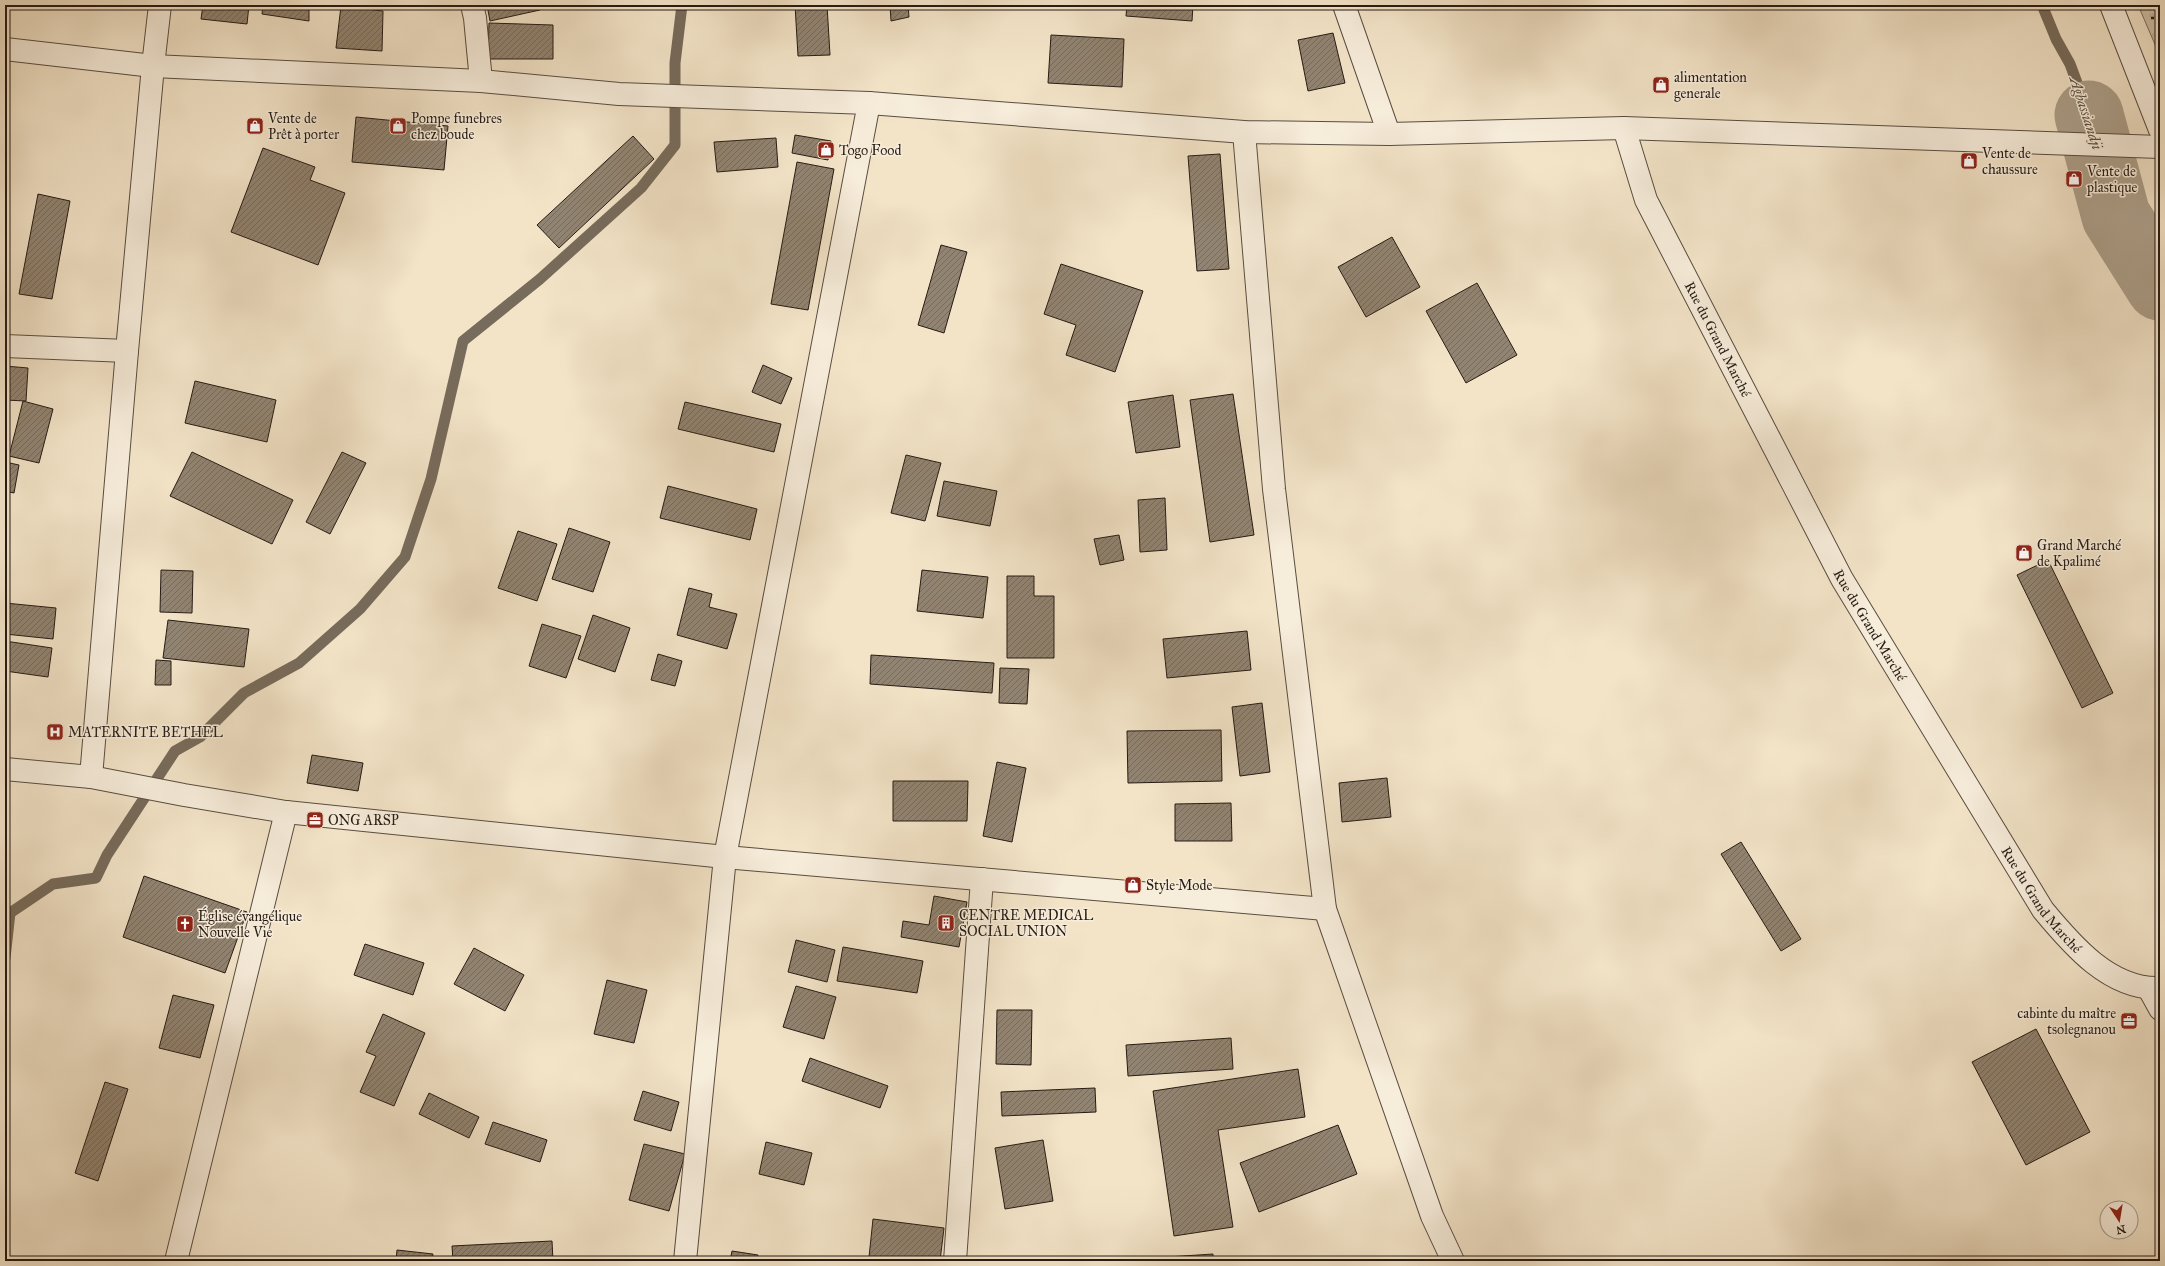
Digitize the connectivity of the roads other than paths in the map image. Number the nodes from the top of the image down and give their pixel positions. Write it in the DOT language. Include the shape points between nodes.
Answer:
graph roads {
  1 [pos="160,5"];
  2 [pos="472,5"];
  3 [pos="1344,5"];
  4 [pos="2112,5"];
  5 [pos="5,49"];
  6 [pos="153,66"];
  7 [pos="481,81"];
  8 [pos="869,103"];
  9 [pos="1624,128"];
  10 [pos="2160,130"];
  11 [pos="1244,132"];
  12 [pos="1389,134"];
  13 [pos="2160,147"];
  14 [pos="5,346"];
  15 [pos="127,351"];
  16 [pos="5,769"];
  17 [pos="91,776"];
  18 [pos="286,812"];
  19 [pos="725,857"];
  20 [pos="982,879"];
  21 [pos="1325,909"];
  22 [pos="2154,988"];
  23 [pos="2160,1009"];
  24 [pos="176,1261"];
  25 [pos="685,1261"];
  26 [pos="955,1261"];
  27 [pos="1453,1261"];
  1 -- 6 [label="street"];
  2 -- 7 [label="street"];
  3 -- 12 [label="street"];
  4 -- 10 [label="street"];
  5 -- 6 [label="street"];
  6 -- 7 [label="street"];
  6 -- 15 [label="street"];
  7 -- 8 [label="street" via="619,94"];
  8 -- 11 [label="street"];
  8 -- 19 [label="street"];
  9 -- 12 [label="street"];
  9 -- 13 [label="street"];
  9 -- 22 [label="street, Rue du Grand Marché" via="1646,200 1842,579 2043,910 2071,945 2095,964 2125,982"];
  11 -- 12 [label="street"];
  11 -- 21 [label="street" via="1274,489"];
  14 -- 15 [label="street"];
  15 -- 17 [label="street"];
  16 -- 17 [label="street"];
  17 -- 18 [label="street"];
  18 -- 19 [label="street"];
  18 -- 24 [label="street"];
  19 -- 20 [label="street"];
  19 -- 25 [label="street"];
  20 -- 21 [label="street"];
  20 -- 26 [label="street"];
  21 -- 27 [label="street" via="1432,1216"];
  22 -- 23 [label="street"];
}
